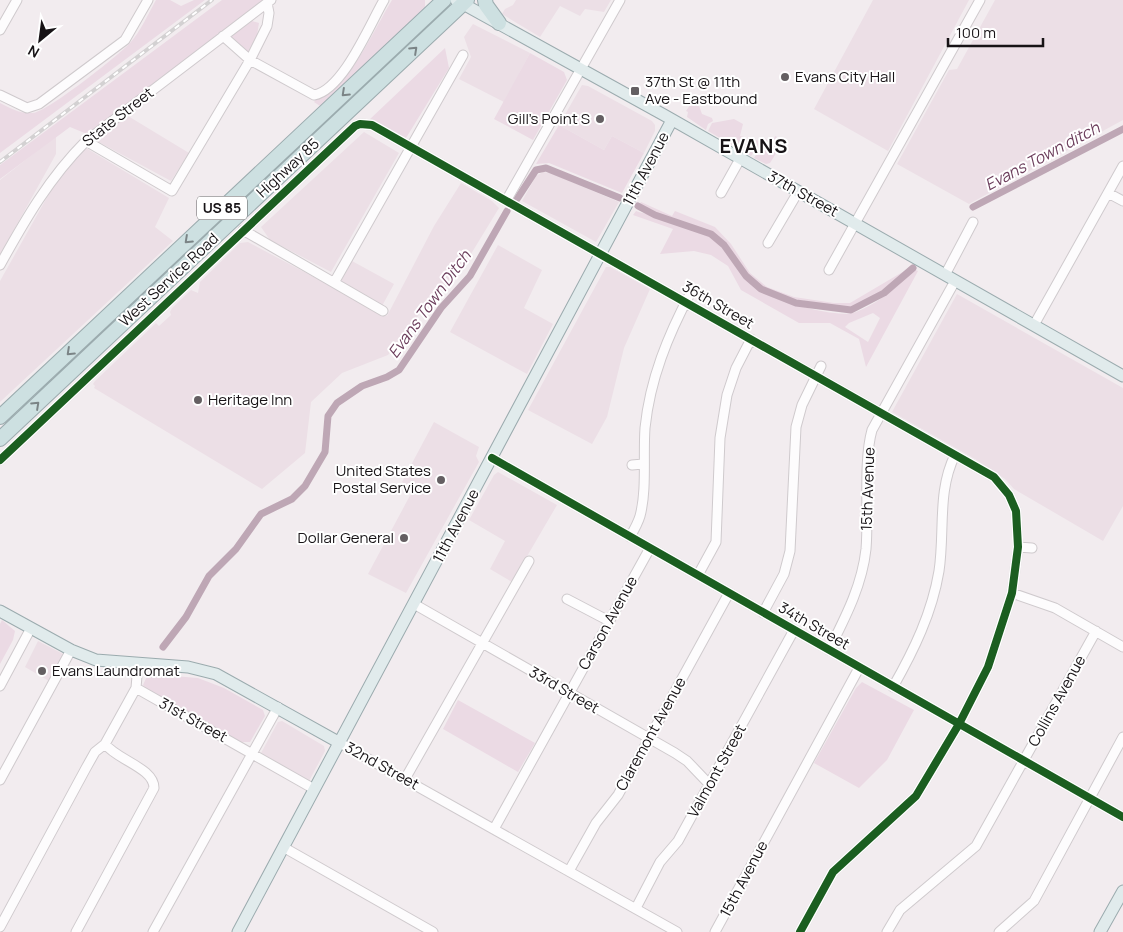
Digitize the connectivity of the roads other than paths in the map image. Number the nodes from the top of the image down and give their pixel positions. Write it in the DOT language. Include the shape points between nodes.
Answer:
graph roads {
  1 [pos="17,0"];
  2 [pos="384,0"];
  3 [pos="431,0"];
  4 [pos="444,0"];
  5 [pos="485,0"];
  6 [pos="620,0"];
  7 [pos="980,0"];
  8 [pos="145,1"];
  9 [pos="269,1"];
  10 [pos="462,1"];
  11 [pos="498,23"];
  12 [pos="0,30"];
  13 [pos="223,36"];
  14 [pos="463,55"];
  15 [pos="250,60"];
  16 [pos="581,68"];
  17 [pos="363,76"];
  18 [pos="0,95"];
  19 [pos="672,120"];
  20 [pos="360,124"];
  21 [pos="86,141"];
  22 [pos="409,147"];
  23 [pos="740,159"];
  24 [pos="1123,166"];
  25 [pos="798,192"];
  26 [pos="721,193"];
  27 [pos="1108,193"];
  28 [pos="506,201"];
  29 [pos="1123,201"];
  30 [pos="972,222"];
  31 [pos="855,223"];
  32 [pos="243,230"];
  33 [pos="768,243"];
  34 [pos="601,254"];
  35 [pos="0,265"];
  36 [pos="829,270"];
  37 [pos="950,278"];
  38 [pos="334,281"];
  39 [pos="691,292"];
  40 [pos="686,302"];
  41 [pos="383,311"];
  42 [pos="1034,325"];
  43 [pos="751,339"];
  44 [pos="822,366"];
  45 [pos="1122,375"];
  46 [pos="816,376"];
  47 [pos="881,413"];
  48 [pos="0,417"];
  49 [pos="0,439"];
  50 [pos="955,455"];
  51 [pos="492,458"];
  52 [pos="0,460"];
  53 [pos="643,464"];
  54 [pos="632,465"];
  55 [pos="630,537"];
  56 [pos="1018,547"];
  57 [pos="650,548"];
  58 [pos="1032,548"];
  59 [pos="529,561"];
  60 [pos="698,576"];
  61 [pos="729,593"];
  62 [pos="1012,594"];
  63 [pos="567,599"];
  64 [pos="414,604"];
  65 [pos="0,611"];
  66 [pos="763,613"];
  67 [pos="609,621"];
  68 [pos="32,628"];
  69 [pos="794,630"];
  70 [pos="1096,630"];
  71 [pos="482,644"];
  72 [pos="1123,647"];
  73 [pos="71,650"];
  74 [pos="828,650"];
  75 [pos="138,664"];
  76 [pos="859,668"];
  77 [pos="0,686"];
  78 [pos="893,687"];
  79 [pos="136,688"];
  80 [pos="570,693"];
  81 [pos="278,707"];
  82 [pos="958,724"];
  83 [pos="1123,737"];
  84 [pos="649,738"];
  85 [pos="340,743"];
  86 [pos="106,744"];
  87 [pos="251,753"];
  88 [pos="1024,760"];
  89 [pos="405,779"];
  90 [pos="0,780"];
  91 [pos="709,784"];
  92 [pos="314,789"];
  93 [pos="1089,797"];
  94 [pos="1123,816"];
  95 [pos="494,829"];
  96 [pos="283,847"];
  97 [pos="569,871"];
  98 [pos="1123,891"];
  99 [pos="636,908"];
  100 [pos="0,927"];
  101 [pos="674,931"];
  102 [pos="76,932"];
  103 [pos="153,932"];
  104 [pos="238,932"];
  105 [pos="433,932"];
  106 [pos="715,932"];
  107 [pos="800,932"];
  108 [pos="888,932"];
  109 [pos="1000,932"];
  110 [pos="1100,932"];
  1 -- 12 [label="street"];
  2 -- 15 [label="street" via="341,75 324,91 314,95"];
  3 -- 17 [label="highway" via="428,9 374,60"];
  4 -- 17 [label="highway, Highway 85 / US 85"];
  5 -- 11 [label="highway"];
  6 -- 16 [label="street"];
  7 -- 31 [label="street"];
  8 -- 18 [label="street" via="125,40 39,104 27,108"];
  9 -- 13 [label="street, State Street"];
  9 -- 15 [label="street" via="267,26"];
  10 -- 11 [label="main road, 37th Street"];
  49 -- 10 [label="highway, Highway 85 / US 85, one-way"];
  11 -- 16 [label="main road, 37th Street"];
  13 -- 15 [label="street"];
  13 -- 21 [label="street, State Street"];
  14 -- 22 [label="street"];
  15 -- 21 [label="street" via="172,191"];
  16 -- 19 [label="main road, 37th Street"];
  16 -- 28 [label="street"];
  17 -- 48 [label="highway, Highway 85 / US 85, one-way"];
  19 -- 23 [label="main road, 37th Street"];
  19 -- 34 [label="main road, 11th Avenue"];
  20 -- 22 [label="street, 36th Street" via="372,126"];
  20 -- 32 [label="street, West Service Road" via="354,126"];
  21 -- 35 [label="street, State Street" via="40,195"];
  22 -- 28 [label="street, 36th Street"];
  22 -- 38 [label="street"];
  23 -- 25 [label="main road, 37th Street"];
  23 -- 26 [label="street"];
  24 -- 27 [label="street"];
  25 -- 31 [label="main road, 37th Street"];
  25 -- 33 [label="street"];
  27 -- 29 [label="street"];
  27 -- 42 [label="street"];
  28 -- 34 [label="street, 36th Street"];
  30 -- 37 [label="street"];
  31 -- 36 [label="street"];
  31 -- 37 [label="main road, 37th Street"];
  32 -- 38 [label="street"];
  32 -- 52 [label="street, West Service Road"];
  34 -- 40 [label="street, 36th Street"];
  34 -- 51 [label="main road, 11th Avenue"];
  37 -- 42 [label="main road, 37th Street"];
  37 -- 47 [label="street, 15th Avenue"];
  38 -- 41 [label="street"];
  39 -- 40 [label="street"];
  40 -- 43 [label="street, 36th Street"];
  40 -- 53 [label="street" via="670,332 654,376"];
  42 -- 45 [label="main road, 37th Street"];
  43 -- 46 [label="street, 36th Street"];
  43 -- 60 [label="street" via="727,395 720,438 716,542"];
  44 -- 46 [label="street"];
  46 -- 47 [label="street, 36th Street"];
  46 -- 66 [label="street" via="796,427 790,552 784,574"];
  47 -- 50 [label="street, 36th Street"];
  47 -- 74 [label="street, 15th Avenue" via="871,436 866,550 860,581"];
  50 -- 56 [label="street, 36th Street" via="994,477 1005,489 1016,511"];
  50 -- 78 [label="street" via="944,484 941,551 935,590 916,646"];
  51 -- 55 [label="street, 34th Street"];
  51 -- 64 [label="main road, 11th Avenue"];
  53 -- 54 [label="street"];
  53 -- 55 [label="street" via="640,517"];
  55 -- 57 [label="street, 34th Street"];
  56 -- 58 [label="street"];
  56 -- 62 [label="street, 36th Street"];
  57 -- 60 [label="street, 34th Street"];
  57 -- 67 [label="street, Carson Avenue"];
  59 -- 71 [label="street"];
  60 -- 61 [label="street, 34th Street"];
  61 -- 66 [label="street, 34th Street"];
  61 -- 84 [label="street, Claremont Avenue"];
  62 -- 70 [label="street" via="1046,604"];
  62 -- 82 [label="street, 36th Street" via="991,660"];
  63 -- 67 [label="street"];
  64 -- 71 [label="street, 33rd Street"];
  64 -- 85 [label="main road, 11th Avenue"];
  65 -- 68 [label="main road"];
  66 -- 69 [label="street, 34th Street"];
  67 -- 80 [label="street, Carson Avenue"];
  68 -- 73 [label="main road"];
  68 -- 77 [label="street"];
  69 -- 74 [label="street, 34th Street"];
  69 -- 91 [label="street, Valmont Street"];
  70 -- 72 [label="street"];
  70 -- 88 [label="street, Collins Avenue"];
  71 -- 80 [label="street, 33rd Street"];
  71 -- 89 [label="street"];
  73 -- 75 [label="main road, 32nd Street" via="96,660"];
  73 -- 90 [label="street"];
  74 -- 76 [label="street, 34th Street"];
  75 -- 79 [label="street"];
  75 -- 81 [label="main road, 32nd Street" via="188,667 216,674"];
  76 -- 78 [label="street, 34th Street"];
  76 -- 106 [label="street, 15th Avenue"];
  78 -- 82 [label="street, 34th Street"];
  79 -- 86 [label="street"];
  79 -- 87 [label="street, 31st Street"];
  80 -- 84 [label="street, 33rd Street"];
  80 -- 95 [label="street, Carson Avenue"];
  81 -- 85 [label="main road, 32nd Street"];
  81 -- 87 [label="street"];
  82 -- 88 [label="street, 34th Street"];
  82 -- 107 [label="street, 36th Street" via="916,796 833,872"];
  83 -- 93 [label="street"];
  84 -- 91 [label="street, 33rd Street" via="687,761"];
  84 -- 97 [label="street, Claremont Avenue" via="618,795 596,823"];
  85 -- 89 [label="street, 32nd Street"];
  85 -- 92 [label="main road, 11th Avenue"];
  86 -- 100 [label="street" via="95,752"];
  86 -- 102 [label="street" via="111,753 149,774 154,788"];
  87 -- 92 [label="street, 31st Street"];
  87 -- 103 [label="street"];
  88 -- 93 [label="street, 34th Street"];
  88 -- 108 [label="street, Collins Avenue" via="976,846 900,910"];
  89 -- 95 [label="street, 32nd Street"];
  91 -- 99 [label="street, Valmont Street" via="678,841 660,862"];
  92 -- 96 [label="main road, 11th Avenue"];
  93 -- 94 [label="street, 34th Street"];
  93 -- 109 [label="street" via="1034,901"];
  95 -- 97 [label="street, 32nd Street"];
  96 -- 104 [label="main road, 11th Avenue"];
  96 -- 105 [label="street"];
  97 -- 99 [label="street, 32nd Street"];
  98 -- 110 [label="main road"];
  99 -- 101 [label="street, 32nd Street"];
}
